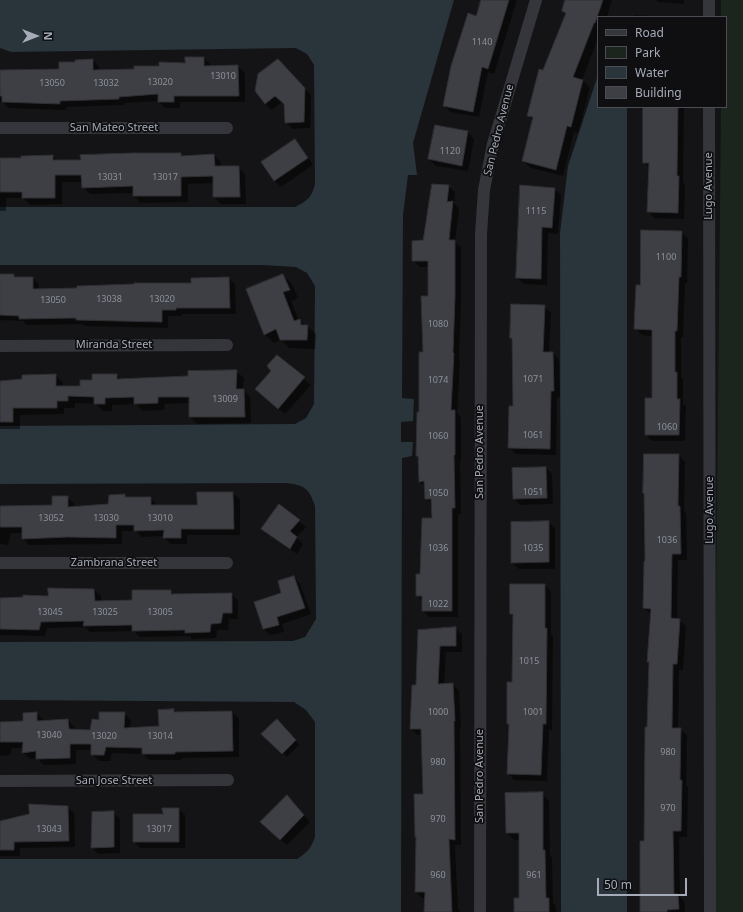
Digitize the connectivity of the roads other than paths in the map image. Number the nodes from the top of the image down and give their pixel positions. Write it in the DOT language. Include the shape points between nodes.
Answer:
graph roads {
  1 [pos="536,0"];
  2 [pos="709,0"];
  3 [pos="709,16"];
  4 [pos="710,108"];
  5 [pos="0,128"];
  6 [pos="228,128"];
  7 [pos="227,345"];
  8 [pos="0,346"];
  9 [pos="0,563"];
  10 [pos="227,563"];
  11 [pos="228,780"];
  12 [pos="0,781"];
  13 [pos="480,912"];
  14 [pos="710,912"];
  1 -- 13 [label="street, San Pedro Avenue" via="493,144 484,190 481,234"];
  2 -- 3 [label="street"];
  4 -- 14 [label="street, Lugo Avenue"];
  5 -- 6 [label="street, San Mateo Street"];
  7 -- 8 [label="street, Miranda Street"];
  9 -- 10 [label="street, Zambrana Street"];
  11 -- 12 [label="street, San Jose Street"];
}
